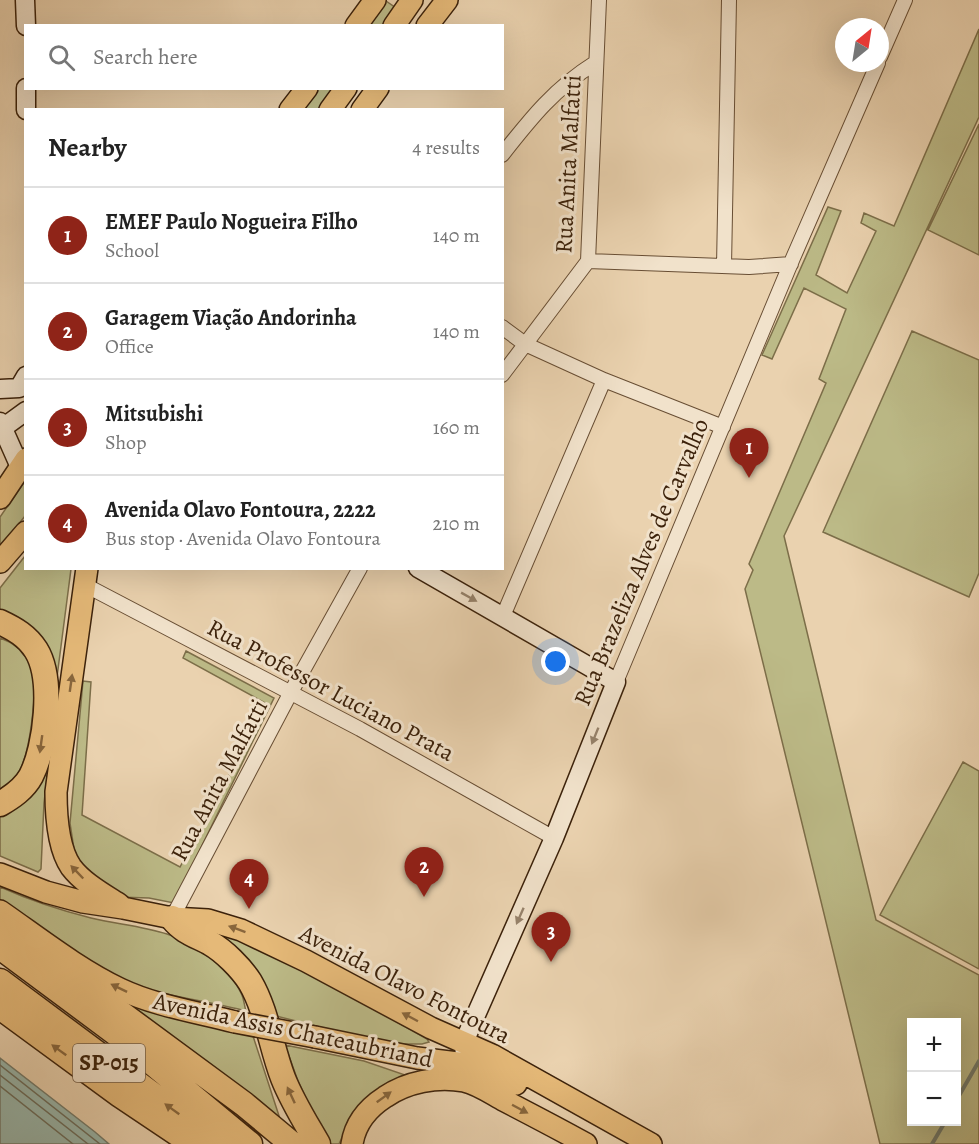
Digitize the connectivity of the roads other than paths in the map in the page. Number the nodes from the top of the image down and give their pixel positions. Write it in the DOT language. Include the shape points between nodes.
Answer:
graph roads {
  1 [pos="26,0"];
  2 [pos="375,0"];
  3 [pos="412,0"];
  4 [pos="447,0"];
  5 [pos="599,0"];
  6 [pos="729,0"];
  7 [pos="905,0"];
  8 [pos="26,24"];
  9 [pos="357,24"];
  10 [pos="395,24"];
  11 [pos="429,24"];
  12 [pos="889,36"];
  13 [pos="595,63"];
  14 [pos="874,72"];
  15 [pos="26,90"];
  16 [pos="305,90"];
  17 [pos="345,90"];
  18 [pos="377,90"];
  19 [pos="26,108"];
  20 [pos="292,108"];
  21 [pos="331,108"];
  22 [pos="363,108"];
  23 [pos="504,153"];
  24 [pos="588,261"];
  25 [pos="791,264"];
  26 [pos="724,266"];
  27 [pos="504,328"];
  28 [pos="525,344"];
  29 [pos="504,372"];
  30 [pos="24,380"];
  31 [pos="603,380"];
  32 [pos="6,389"];
  33 [pos="24,412"];
  34 [pos="1,427"];
  35 [pos="723,427"];
  36 [pos="23,463"];
  37 [pos="0,498"];
  38 [pos="24,534"];
  39 [pos="0,562"];
  40 [pos="359,570"];
  41 [pos="422,570"];
  42 [pos="86,577"];
  43 [pos="502,616"];
  44 [pos="0,622"];
  45 [pos="616,682"];
  46 [pos="291,692"];
  47 [pos="0,804"];
  48 [pos="554,838"];
  49 [pos="0,874"];
  50 [pos="123,908"];
  51 [pos="0,911"];
  52 [pos="172,918"];
  53 [pos="0,924"];
  54 [pos="0,947"];
  55 [pos="0,966"];
  56 [pos="0,981"];
  57 [pos="76,981"];
  58 [pos="0,1007"];
  59 [pos="464,1041"];
  60 [pos="383,1052"];
  61 [pos="417,1058"];
  62 [pos="467,1073"];
  63 [pos="176,1082"];
  64 [pos="415,1083"];
  65 [pos="624,1129"];
  66 [pos="193,1144"];
  67 [pos="219,1144"];
  68 [pos="250,1144"];
  69 [pos="271,1144"];
  70 [pos="292,1144"];
  71 [pos="318,1144"];
  72 [pos="352,1144"];
  73 [pos="586,1144"];
  74 [pos="651,1144"];
  1 -- 8 [label="main road"];
  2 -- 9 [label="main road"];
  3 -- 10 [label="main road"];
  4 -- 11 [label="main road"];
  5 -- 13 [label="street, Rua Anita Malfatti"];
  6 -- 26 [label="street"];
  7 -- 12 [label="street"];
  13 -- 23 [label="street" via="553,94"];
  13 -- 24 [label="street, Rua Anita Malfatti"];
  14 -- 25 [label="street, Rua Brazeliza Alves de Carvalho"];
  15 -- 19 [label="main road"];
  16 -- 20 [label="main road"];
  17 -- 21 [label="main road"];
  18 -- 22 [label="main road"];
  24 -- 26 [label="street"];
  24 -- 28 [label="street, Rua Anita Malfatti"];
  25 -- 26 [label="street"];
  25 -- 35 [label="street, Rua Brazeliza Alves de Carvalho"];
  27 -- 28 [label="street"];
  28 -- 29 [label="street, Rua Anita Malfatti"];
  28 -- 31 [label="street"];
  30 -- 32 [label="main road" via="19,388"];
  31 -- 35 [label="street"];
  31 -- 43 [label="street"];
  33 -- 34 [label="main road"];
  34 -- 36 [label="main road"];
  35 -- 45 [label="street, Rua Brazeliza Alves de Carvalho"];
  36 -- 37 [label="main road"];
  38 -- 39 [label="main road"];
  40 -- 46 [label="street, Rua Anita Malfatti"];
  41 -- 43 [label="main road, one-way"];
  42 -- 46 [label="street, Rua Professor Luciano Prata"];
  50 -- 42 [label="main road, one-way" via="70,866 56,819 56,792"];
  43 -- 45 [label="main road"];
  44 -- 47 [label="highway, one-way" via="30,641 38,652 47,683 39,755 30,778 17,794"];
  45 -- 48 [label="main road, Rua Brazeliza Alves de Carvalho, one-way"];
  46 -- 48 [label="street, Rua Professor Luciano Prata"];
  46 -- 52 [label="street, Rua Anita Malfatti"];
  48 -- 59 [label="main road, Rua Brazeliza Alves de Carvalho, one-way"];
  49 -- 50 [label="main road, Avenida Olavo Fontoura" via="54,895"];
  50 -- 52 [label="main road, Avenida Olavo Fontoura"];
  60 -- 51 [label="main road, Avenida Assis Chateaubriand, one-way, bridge" via="145,999 119,989"];
  59 -- 52 [label="main road, Avenida Olavo Fontoura, one-way" via="431,1028 241,930 208,920"];
  71 -- 52 [label="highway, one-way" via="283,1078 249,981 213,945 181,929"];
  53 -- 57 [label="highway"];
  54 -- 63 [label="highway" via="121,1036"];
  55 -- 63 [label="highway" via="140,1069"];
  67 -- 56 [label="highway, SP-015, one-way"];
  57 -- 69 [label="highway" via="106,1013"];
  57 -- 70 [label="highway, Avenida Assis Chateaubriand"];
  66 -- 58 [label="highway, SP-015, one-way"];
  59 -- 61 [label="main road"];
  59 -- 62 [label="main road, Rua Brazeliza Alves de Carvalho"];
  59 -- 65 [label="main road, Avenida Olavo Fontoura"];
  60 -- 61 [label="main road, Avenida Assis Chateaubriand"];
  60 -- 64 [label="main road" via="419,1073"];
  61 -- 62 [label="main road, Avenida Assis Chateaubriand"];
  62 -- 64 [label="main road"];
  62 -- 65 [label="main road" via="493,1073 611,1128"];
  62 -- 73 [label="main road, one-way"];
  63 -- 68 [label="highway"];
  72 -- 64 [label="main road, one-way" via="367,1111 395,1090"];
  65 -- 74 [label="main road, Avenida Olavo Fontoura"];
}
